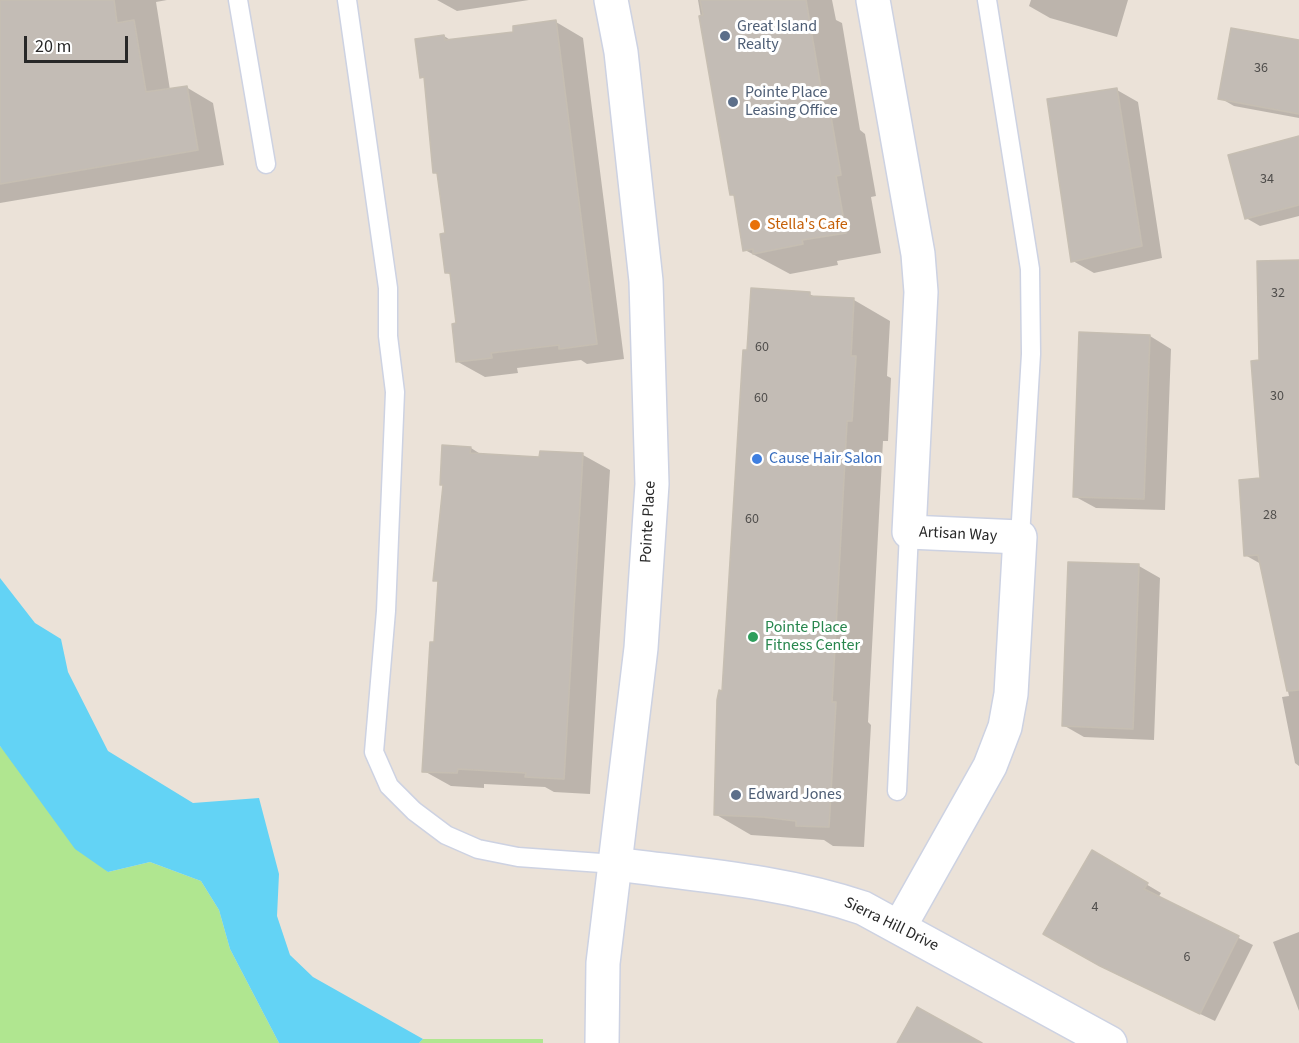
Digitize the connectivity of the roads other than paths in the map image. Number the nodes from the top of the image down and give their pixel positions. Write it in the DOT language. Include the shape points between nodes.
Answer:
graph roads {
  1 [pos="238,0"];
  2 [pos="347,0"];
  3 [pos="611,0"];
  4 [pos="873,0"];
  5 [pos="987,0"];
  6 [pos="266,164"];
  7 [pos="909,532"];
  8 [pos="1020,537"];
  9 [pos="897,791"];
  10 [pos="615,864"];
  11 [pos="900,926"];
  12 [pos="602,1043"];
  13 [pos="1110,1043"];
  1 -- 6 [label="lane"];
  2 -- 10 [label="lane" via="388,288 394,392 386,611 374,752 390,786 414,811 446,835 478,849 518,857"];
  3 -- 10 [label="street, Pointe Place" via="621,52 646,281 652,484 641,648"];
  4 -- 7 [label="street, Artisan Way" via="918,254 921,292"];
  5 -- 8 [label="lane" via="1030,280 1031,354"];
  7 -- 8 [label="street, Artisan Way"];
  7 -- 9 [label="lane"];
  8 -- 11 [label="street, Artisan Way" via="1011,694 1005,727 990,766"];
  10 -- 11 [label="street, Sierra Hill Drive" via="823,894"];
  10 -- 12 [label="street, Pointe Place" via="603,963"];
  11 -- 13 [label="street, Sierra Hill Drive"];
}
